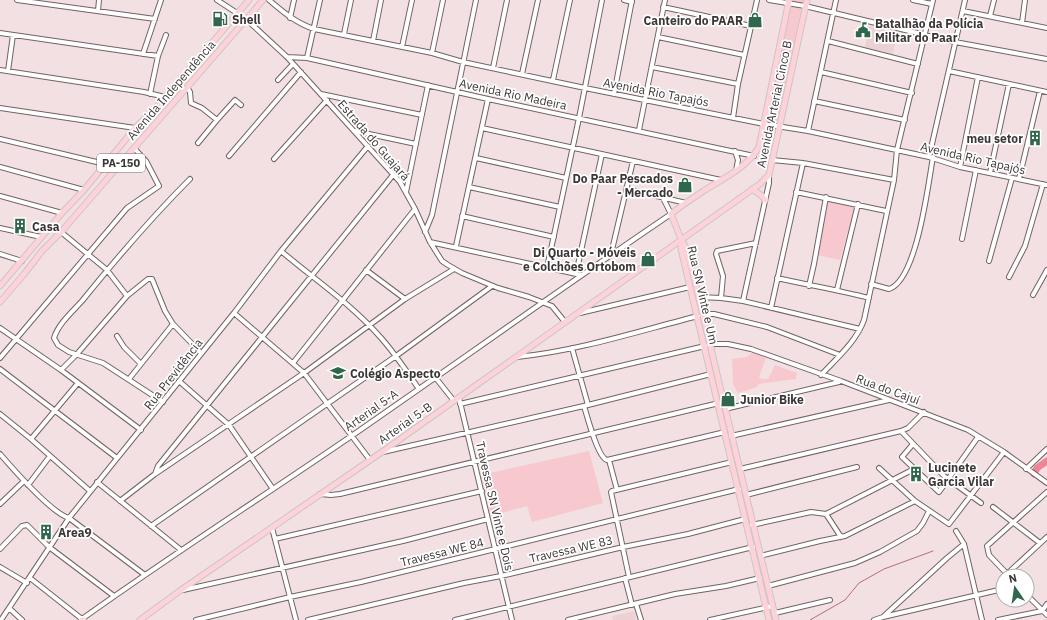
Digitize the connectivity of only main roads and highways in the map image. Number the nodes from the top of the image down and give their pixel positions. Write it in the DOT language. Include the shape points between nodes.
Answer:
graph roads {
  1 [pos="249,0"];
  2 [pos="263,0"];
  3 [pos="807,0"];
  4 [pos="789,2"];
  5 [pos="154,110"];
  6 [pos="162,116"];
  7 [pos="752,190"];
  8 [pos="765,200"];
  9 [pos="681,239"];
  10 [pos="0,285"];
  11 [pos="0,302"];
  12 [pos="698,305"];
  13 [pos="707,345"];
  14 [pos="725,420"];
  15 [pos="739,473"];
  16 [pos="766,592"];
  17 [pos="140,620"];
  18 [pos="769,620"];
  19 [pos="776,620"];
  1 -- 5 [label="main road, Avenida Independência / PA-150"];
  2 -- 6 [label="main road, Avenida Independência / PA-150"];
  3 -- 7 [label="main road, Avenida Arterial Cinco B" via="769,175"];
  4 -- 9 [label="main road" via="759,147 743,166 671,214"];
  5 -- 6 [label="main road"];
  5 -- 10 [label="main road, Avenida Independência / PA-150" via="135,128"];
  6 -- 11 [label="main road, Avenida Independência / PA-150"];
  7 -- 8 [label="main road"];
  7 -- 9 [label="main road, Avenida Arterial Cinco B"];
  9 -- 12 [label="main road, Rua SN Vinte e Um" via="690,287"];
  9 -- 12 [label="main road, Rua SN Vinte e Um" via="686,248 699,297"];
  9 -- 17 [label="main road, Arterial 5-B" via="459,398"];
  12 -- 13 [label="main road, Rua SN Vinte e Um"];
  13 -- 14 [label="main road, Rua SN Vinte e Um" via="711,374"];
  13 -- 14 [label="main road, Rua SN Vinte e Um" via="725,409"];
  14 -- 15 [label="main road, Rua SN Vinte e Um" via="732,436"];
  14 -- 15 [label="main road, Rua SN Vinte e Um" via="732,462"];
  15 -- 16 [label="main road, Rua SN Vinte e Um" via="739,489 745,519"];
  15 -- 16 [label="main road, Rua SN Vinte e Um" via="768,586"];
  16 -- 18 [label="main road, Rua SN Vinte e Um"];
  16 -- 19 [label="main road, Rua SN Vinte e Um"];
}
